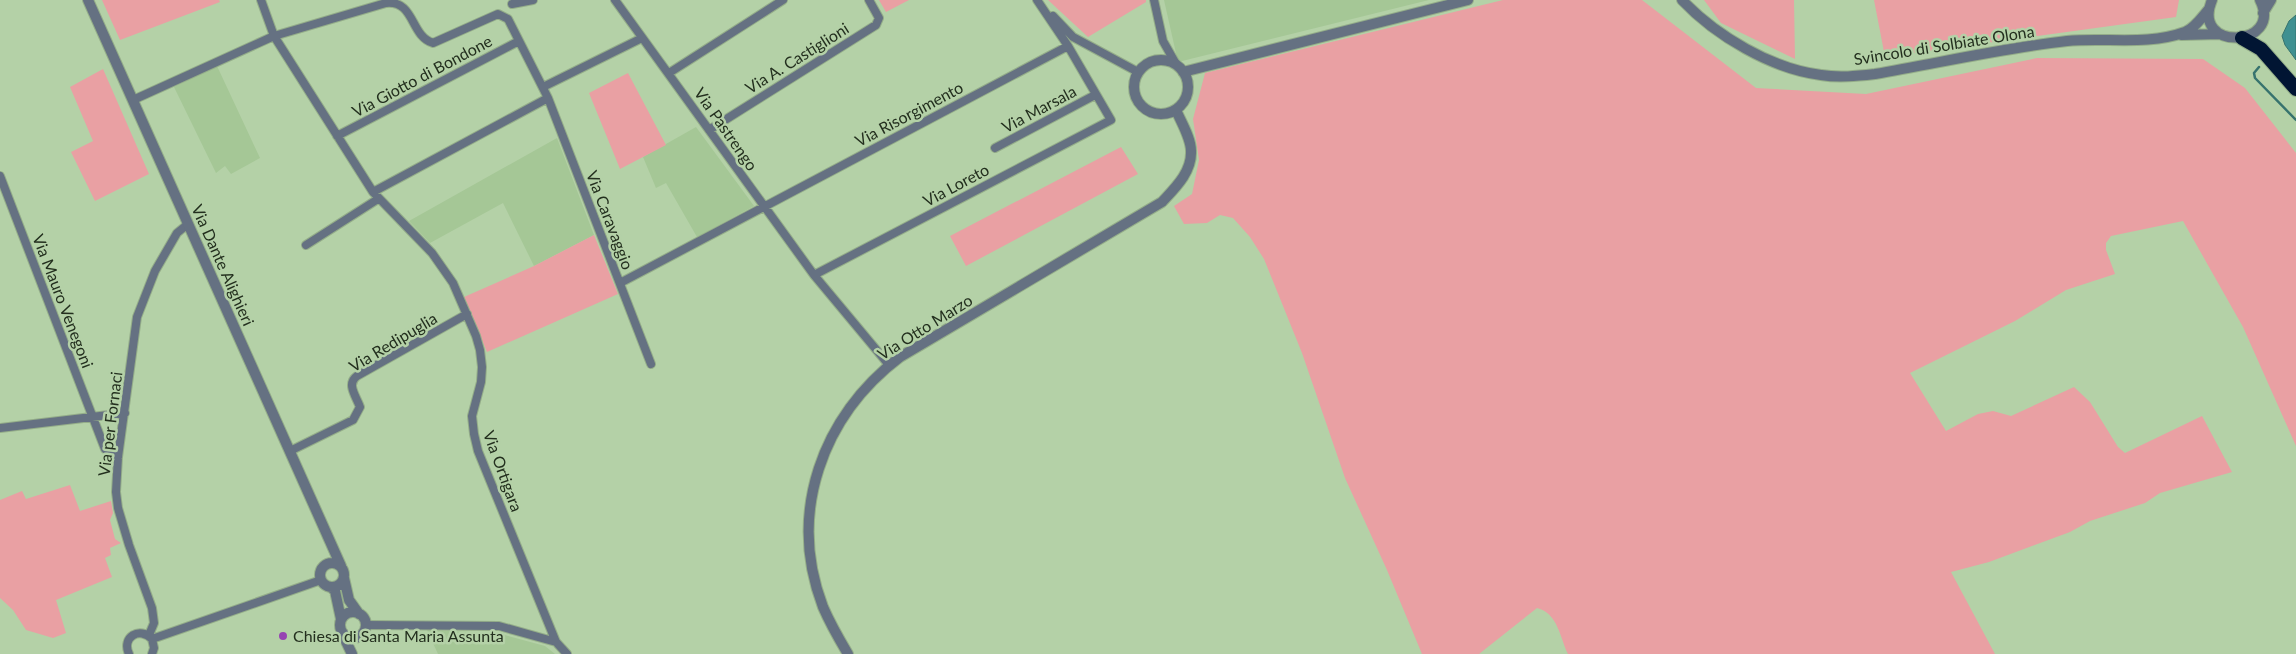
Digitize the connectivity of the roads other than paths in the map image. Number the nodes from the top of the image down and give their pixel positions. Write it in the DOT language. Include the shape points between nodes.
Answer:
graph roads {
  1 [pos="88,0"];
  2 [pos="261,0"];
  3 [pos="534,0"];
  4 [pos="615,0"];
  5 [pos="783,0"];
  6 [pos="869,0"];
  7 [pos="1154,0"];
  8 [pos="1468,0"];
  9 [pos="1682,0"];
  10 [pos="2260,0"];
  11 [pos="2272,0"];
  12 [pos="1040,2"];
  13 [pos="512,4"];
  14 [pos="2211,4"];
  15 [pos="2264,13"];
  16 [pos="2220,34"];
  17 [pos="274,36"];
  18 [pos="2172,36"];
  19 [pos="642,38"];
  20 [pos="2242,38"];
  21 [pos="519,41"];
  22 [pos="1068,46"];
  23 [pos="1180,68"];
  24 [pos="1138,72"];
  25 [pos="669,73"];
  26 [pos="543,87"];
  27 [pos="2296,89"];
  28 [pos="1095,95"];
  29 [pos="548,98"];
  30 [pos="133,100"];
  31 [pos="1176,110"];
  32 [pos="1111,120"];
  33 [pos="709,130"];
  34 [pos="337,136"];
  35 [pos="995,148"];
  36 [pos="0,176"];
  37 [pos="373,192"];
  38 [pos="378,199"];
  39 [pos="764,206"];
  40 [pos="188,224"];
  41 [pos="306,245"];
  42 [pos="814,275"];
  43 [pos="620,283"];
  44 [pos="467,314"];
  45 [pos="651,364"];
  46 [pos="888,365"];
  47 [pos="125,413"];
  48 [pos="92,416"];
  49 [pos="0,428"];
  50 [pos="290,452"];
  51 [pos="118,457"];
  52 [pos="329,542"];
  53 [pos="341,566"];
  54 [pos="323,567"];
  55 [pos="344,578"];
  56 [pos="321,580"];
  57 [pos="331,586"];
  58 [pos="359,614"];
  59 [pos="342,620"];
  60 [pos="366,624"];
  61 [pos="342,632"];
  62 [pos="361,635"];
  63 [pos="150,637"];
  64 [pos="556,642"];
  65 [pos="129,654"];
  66 [pos="152,654"];
  67 [pos="352,654"];
  68 [pos="358,654"];
  69 [pos="567,654"];
  70 [pos="848,654"];
  1 -- 30 [label="street, Via Dante Alighieri"];
  2 -- 17 [label="street, Via Ortigara"];
  3 -- 13 [label="street"];
  4 -- 19 [label="street, Via Pastrengo"];
  5 -- 25 [label="street"];
  6 -- 33 [label="street, Via A. Castiglioni" via="879,18 876,25"];
  7 -- 23 [label="street" via="1163,40"];
  8 -- 23 [label="street"];
  9 -- 18 [label="street, Svincolo di Solbiate Olona" via="1712,26 1773,63 1821,75 1875,74 2069,41"];
  10 -- 15 [label="street"];
  11 -- 15 [label="street"];
  12 -- 22 [label="street, Via Marsala"];
  12 -- 24 [label="street, Via Marsala" via="1073,37"];
  14 -- 16 [label="street, Svincolo di Solbiate Olona" via="2212,23"];
  14 -- 18 [label="street, Svincolo di Solbiate Olona" via="2198,23"];
  15 -- 20 [label="street" via="2255,32"];
  16 -- 18 [label="street, Svincolo di Solbiate Olona"];
  16 -- 20 [label="street, Svincolo di Solbiate Olona"];
  17 -- 21 [label="street, Via Caravaggio" via="393,2 403,6 427,41 433,43 498,14 508,19"];
  17 -- 30 [label="street"];
  17 -- 34 [label="street, Via Ortigara"];
  19 -- 25 [label="street, Via Pastrengo"];
  19 -- 26 [label="street"];
  20 -- 27 [label="highway" via="2261,49"];
  21 -- 26 [label="street, Via Caravaggio"];
  21 -- 34 [label="street, Via Giotto di Bondone"];
  22 -- 28 [label="street, Via Marsala"];
  22 -- 39 [label="street, Via Risorgimento"];
  23 -- 24 [label="street" via="1159,60 1151,61"];
  23 -- 31 [label="street" via="1187,79 1187,96"];
  24 -- 31 [label="street" via="1133,90 1142,107 1158,115"];
  25 -- 33 [label="street, Via Pastrengo"];
  26 -- 29 [label="street, Via Caravaggio"];
  28 -- 32 [label="street, Via Marsala"];
  28 -- 35 [label="street, Via Marsala"];
  29 -- 37 [label="street"];
  29 -- 43 [label="street, Via Caravaggio"];
  30 -- 40 [label="street, Via Dante Alighieri"];
  31 -- 46 [label="street, Via Otto Marzo" via="1191,152 1184,176 1162,202"];
  32 -- 42 [label="street, Via Loreto"];
  33 -- 39 [label="street, Via Pastrengo"];
  34 -- 37 [label="street, Via Ortigara"];
  36 -- 48 [label="street, Via Mauro Venegoni"];
  37 -- 38 [label="street, Via Ortigara"];
  38 -- 41 [label="street"];
  38 -- 44 [label="street, Via Ortigara" via="432,253 453,283"];
  39 -- 42 [label="street, Via Pastrengo"];
  39 -- 43 [label="street, Via Risorgimento"];
  40 -- 47 [label="street, Via per Fornaci" via="176,233 142,302 134,335"];
  40 -- 50 [label="street, Via Dante Alighieri"];
  42 -- 46 [label="street, Via Pastrengo"];
  43 -- 45 [label="street, Via Caravaggio"];
  44 -- 50 [label="street, Via Redipuglia" via="357,376 351,384 360,407 353,420"];
  44 -- 64 [label="street, Via Ortigara" via="476,336 482,367 472,416 478,451"];
  46 -- 70 [label="street, Via Otto Marzo" via="843,416 821,460 812,492 809,525 814,574 829,621"];
  47 -- 48 [label="street"];
  47 -- 51 [label="street, Via per Fornaci"];
  48 -- 49 [label="street"];
  48 -- 51 [label="street, Via Mauro Venegoni" via="105,449"];
  50 -- 52 [label="street, Via Dante Alighieri"];
  51 -- 63 [label="street, Via per Fornaci" via="118,508 152,608 154,623"];
  52 -- 53 [label="street, Via Dante Alighieri"];
  52 -- 54 [label="street"];
  53 -- 54 [label="street" via="330,563"];
  53 -- 55 [label="street, Via Dante Alighieri"];
  54 -- 56 [label="street"];
  55 -- 57 [label="street" via="339,585"];
  55 -- 58 [label="street, Via Dante Alighieri" via="348,600"];
  56 -- 57 [label="street"];
  56 -- 63 [label="street"];
  57 -- 59 [label="street" via="336,591"];
  58 -- 59 [label="street" via="350,612"];
  58 -- 60 [label="street, Via Dante Alighieri"];
  59 -- 61 [label="street"];
  60 -- 62 [label="street"];
  60 -- 64 [label="street" via="499,626"];
  61 -- 62 [label="street" via="352,638"];
  61 -- 67 [label="street"];
  62 -- 68 [label="street"];
  63 -- 65 [label="street" via="139,632 130,637 126,646"];
  63 -- 66 [label="street, Via per Fornaci" via="154,648"];
  64 -- 69 [label="street, Via Ortigara"];
}
